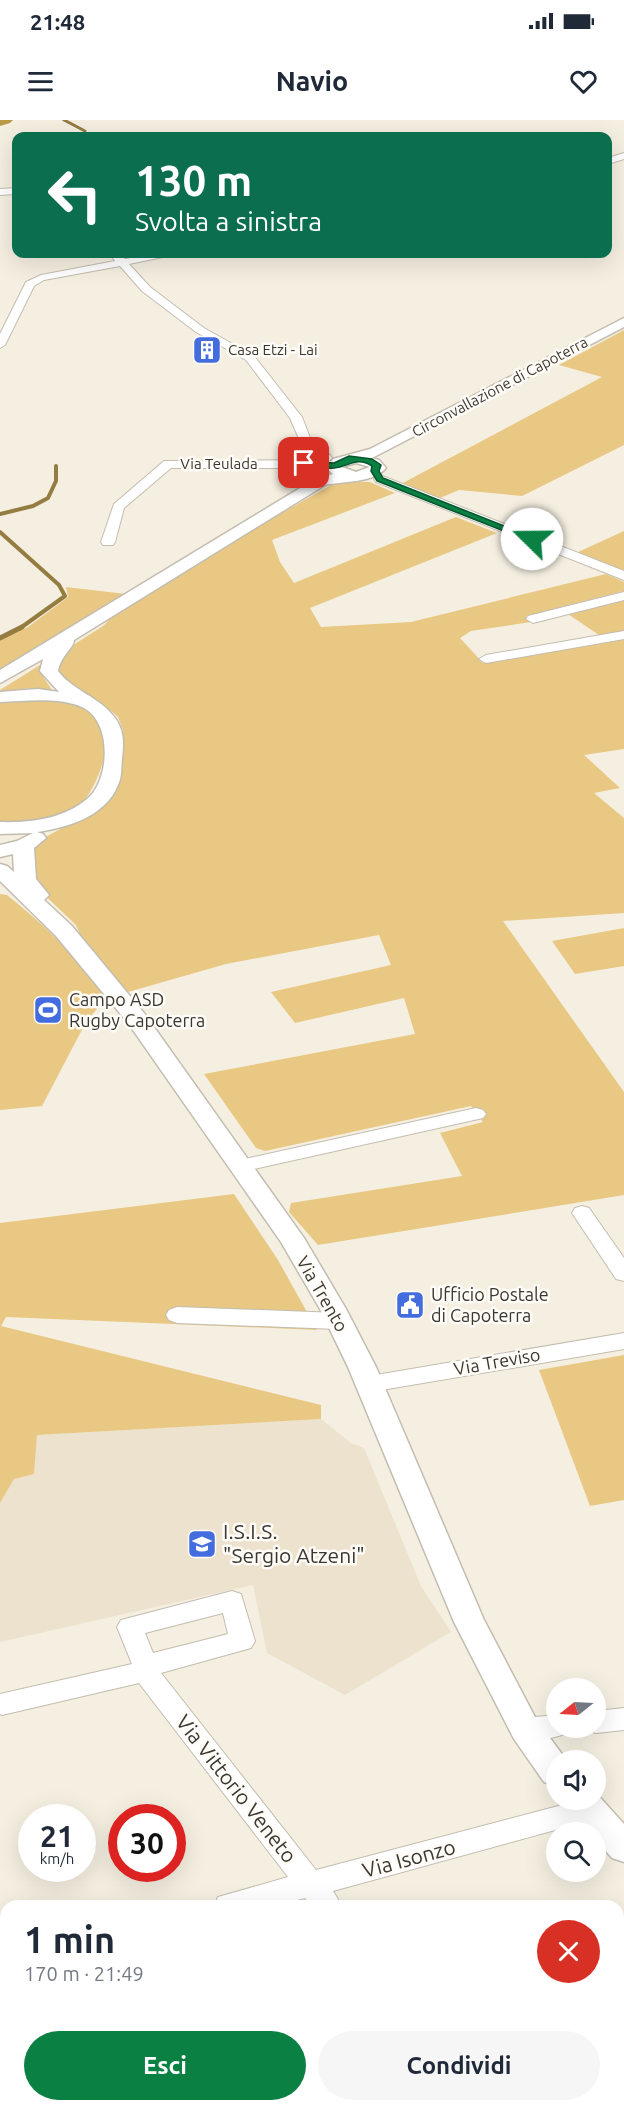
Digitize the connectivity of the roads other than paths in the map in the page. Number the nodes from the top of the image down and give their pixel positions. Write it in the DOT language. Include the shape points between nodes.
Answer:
graph roads {
  1 [pos="120,258"];
  2 [pos="148,258"];
  3 [pos="126,263"];
  4 [pos="624,322"];
  5 [pos="0,345"];
  6 [pos="354,466"];
  7 [pos="108,542"];
  8 [pos="624,576"];
  9 [pos="624,596"];
  10 [pos="96,619"];
  11 [pos="533,619"];
  12 [pos="624,635"];
  13 [pos="486,659"];
  14 [pos="0,678"];
  15 [pos="0,697"];
  16 [pos="84,703"];
  17 [pos="10,835"];
  18 [pos="0,851"];
  19 [pos="0,870"];
  20 [pos="50,916"];
  21 [pos="476,1114"];
  22 [pos="240,1166"];
  23 [pos="582,1213"];
  24 [pos="624,1274"];
  25 [pos="177,1315"];
  26 [pos="338,1321"];
  27 [pos="624,1341"];
  28 [pos="370,1384"];
  29 [pos="2,1704"];
  30 [pos="624,1719"];
  31 [pos="606,1721"];
  32 [pos="546,1727"];
  33 [pos="525,1729"];
  34 [pos="546,1758"];
  35 [pos="570,1810"];
  36 [pos="590,1810"];
  37 [pos="624,1847"];
  38 [pos="320,1896"];
  39 [pos="283,1900"];
  1 -- 3 [label="street"];
  2 -- 3 [label="street"];
  3 -- 5 [label="street" via="41,278 30,284"];
  3 -- 6 [label="street" via="146,289 200,330 250,358 296,417 307,445"];
  4 -- 6 [label="street, Circonvallazione di Capoterra"];
  6 -- 7 [label="street, Via Teulada" via="168,464 118,507"];
  6 -- 8 [label="street, Via Teulada"];
  6 -- 10 [label="street, Circonvallazione di Capoterra" via="320,482"];
  9 -- 11 [label="street"];
  10 -- 14 [label="street"];
  10 -- 16 [label="street" via="56,651 50,661 56,681"];
  12 -- 13 [label="street"];
  15 -- 16 [label="street" via="38,694"];
  16 -- 17 [label="street" via="107,719 113,730 110,782 97,801 81,812"];
  17 -- 18 [label="street"];
  17 -- 20 [label="street" via="25,880 50,906"];
  19 -- 20 [label="street, Via Trento"];
  20 -- 22 [label="street, Via Trento" via="136,1018"];
  21 -- 22 [label="street"];
  22 -- 26 [label="street, Via Trento" via="291,1238"];
  23 -- 24 [label="street"];
  25 -- 26 [label="street"];
  26 -- 28 [label="street, Via Trento"];
  27 -- 28 [label="street, Via Treviso"];
  28 -- 33 [label="street, Via Trento" via="468,1622"];
  29 -- 38 [label="street, Via Vittorio Veneto" via="146,1668 159,1692"];
  30 -- 31 [label="street"];
  32 -- 33 [label="street"];
  33 -- 34 [label="street, Via Trento"];
  35 -- 38 [label="street, Via Isonzo"];
  36 -- 37 [label="street"];
  38 -- 39 [label="street, Via Isonzo"];
}
